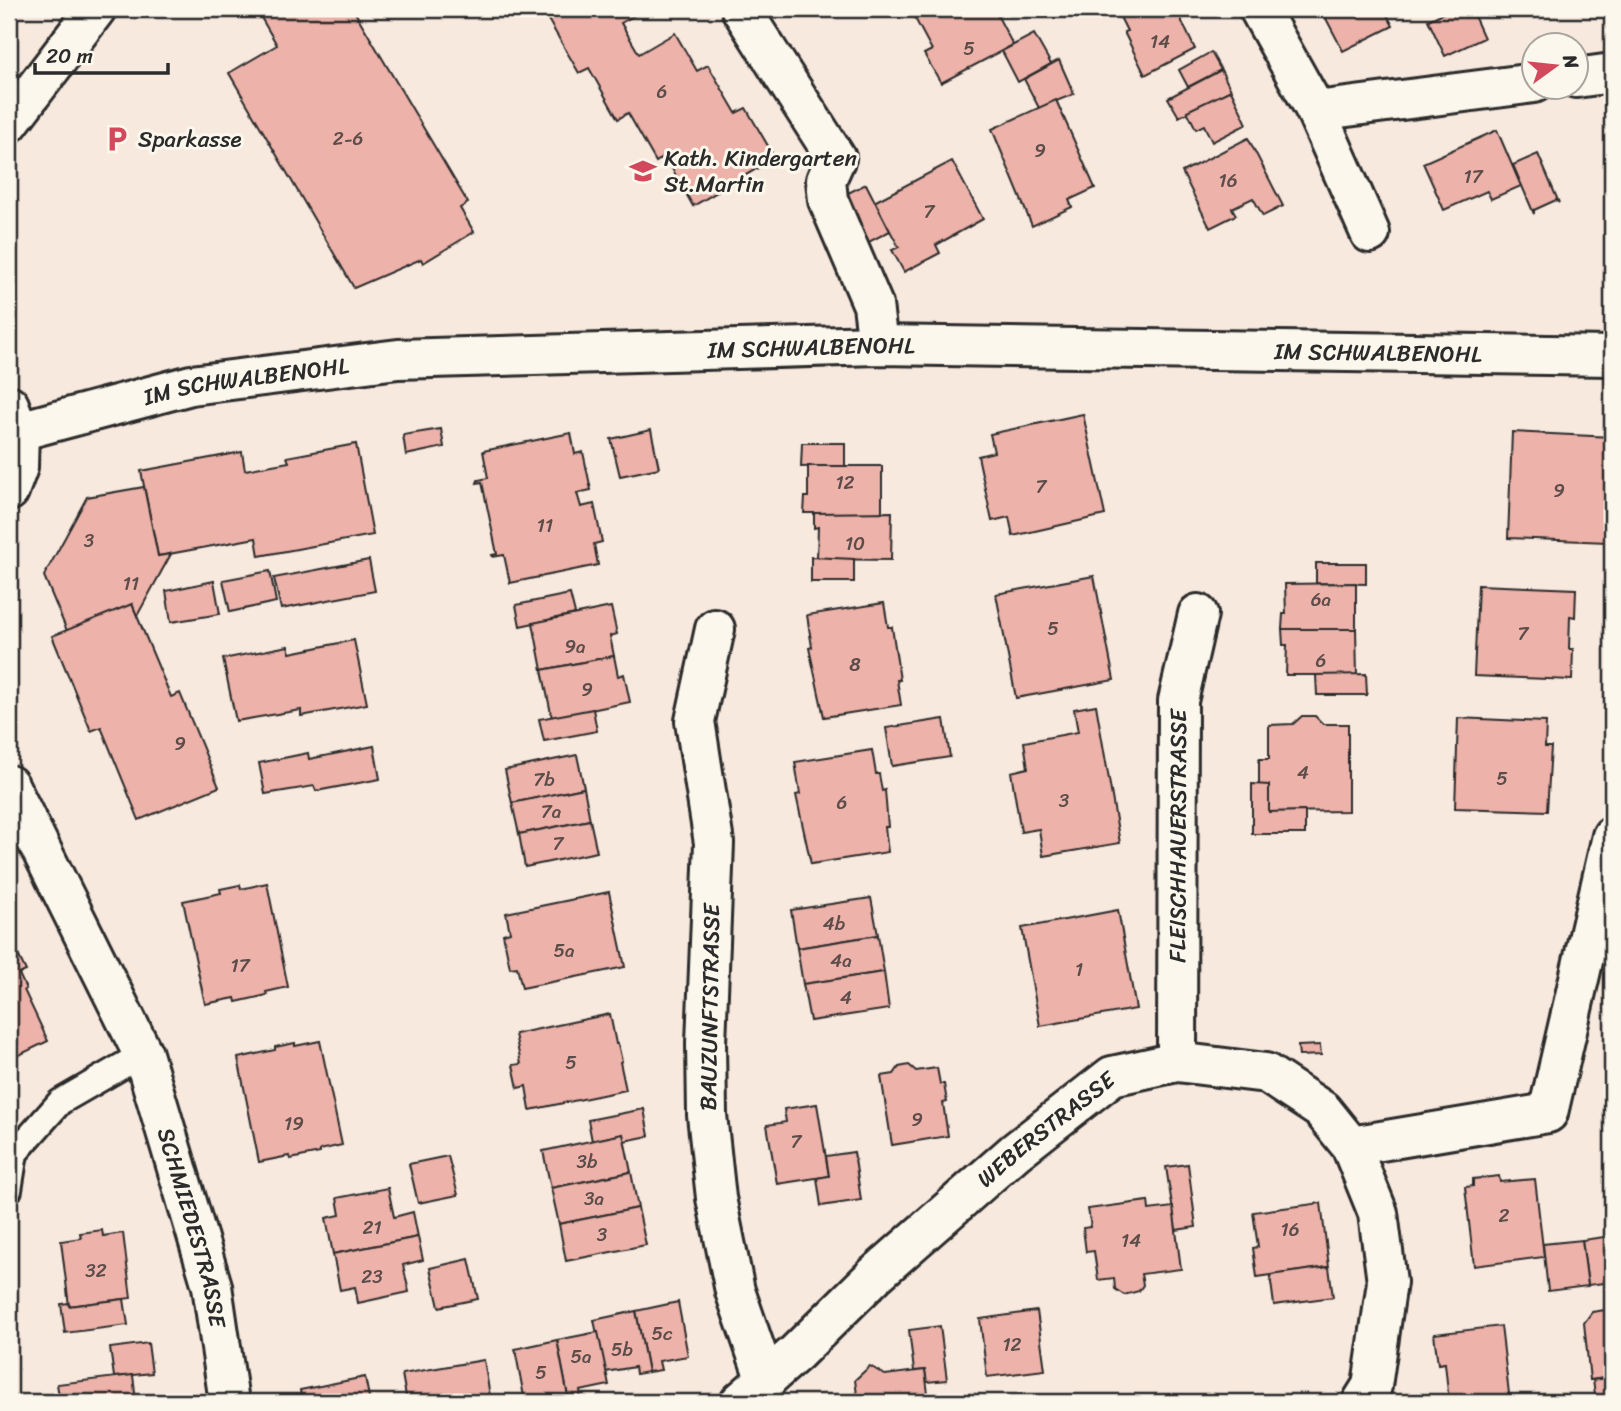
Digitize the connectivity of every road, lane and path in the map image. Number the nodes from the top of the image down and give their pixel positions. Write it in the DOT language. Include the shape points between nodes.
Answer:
graph roads {
  1 [pos="96,9"];
  2 [pos="741,9"];
  3 [pos="1259,9"];
  4 [pos="1612,73"];
  5 [pos="1590,76"];
  6 [pos="1520,85"];
  7 [pos="1316,111"];
  8 [pos="9,123"];
  9 [pos="1370,233"];
  10 [pos="878,345"];
  11 [pos="1612,356"];
  12 [pos="14,418"];
  13 [pos="9,491"];
  14 [pos="1198,614"];
  15 [pos="715,629"];
  16 [pos="9,785"];
  17 [pos="1612,836"];
  18 [pos="143,1054"];
  19 [pos="1177,1062"];
  20 [pos="1351,1146"];
  21 [pos="9,1190"];
  22 [pos="753,1391"];
  23 [pos="229,1402"];
  24 [pos="1362,1402"];
  1 -- 8 [label="street"];
  2 -- 10 [label="street" via="836,158 826,180 828,200 873,306"];
  3 -- 7 [label="street"];
  4 -- 5 [label="street"];
  6 -- 7 [label="street"];
  7 -- 9 [label="street"];
  10 -- 11 [label="street, IM SCHWALBENOHL"];
  10 -- 12 [label="street, IM SCHWALBENOHL" via="398,359 191,385"];
  12 -- 13 [label="street, IM SCHWALBENOHL" via="18,467"];
  14 -- 19 [label="street, FLEISCHHAUERSTRASSE" via="1178,701"];
  15 -- 22 [label="street, BAUZUNFTSTRASSE" via="695,721 714,844 707,1115 716,1198"];
  16 -- 18 [label="street, SCHMIEDESTRASSE"];
  17 -- 20 [label="street" via="1548,1113"];
  18 -- 21 [label="lane" via="60,1101 15,1153"];
  18 -- 23 [label="street, SCHMIEDESTRASSE" via="212,1286"];
  19 -- 20 [label="street, WEBERSTRASSE" via="1266,1073 1322,1110"];
  19 -- 22 [label="street, WEBERSTRASSE" via="1112,1076 1015,1152"];
  20 -- 24 [label="street, WEBERSTRASSE" via="1378,1213 1387,1282 1372,1386"];
}
